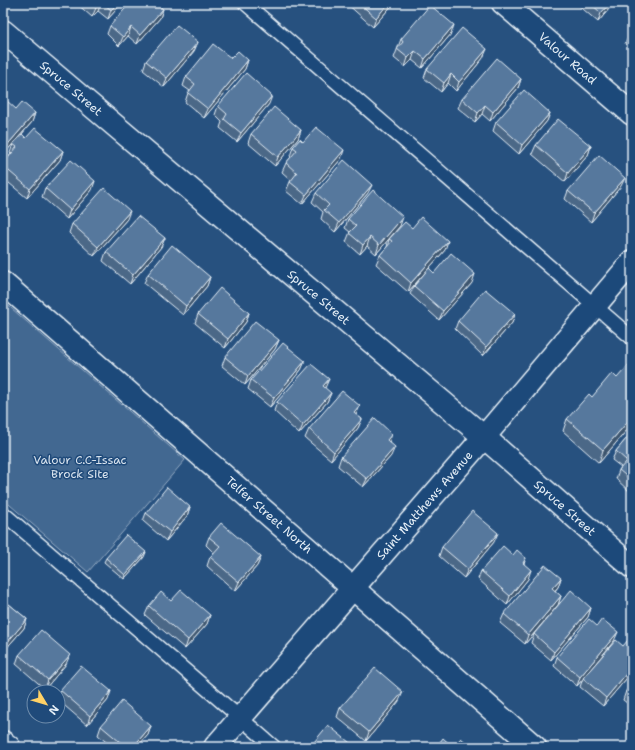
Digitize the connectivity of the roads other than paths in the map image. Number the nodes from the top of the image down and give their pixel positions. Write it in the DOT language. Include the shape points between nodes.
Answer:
graph roads {
  1 [pos="245,3"];
  2 [pos="503,3"];
  3 [pos="3,31"];
  4 [pos="632,114"];
  5 [pos="632,262"];
  6 [pos="3,283"];
  7 [pos="596,306"];
  8 [pos="632,338"];
  9 [pos="484,437"];
  10 [pos="3,513"];
  11 [pos="632,567"];
  12 [pos="352,588"];
  13 [pos="240,718"];
  14 [pos="3,742"];
  15 [pos="9,747"];
  16 [pos="215,747"];
  17 [pos="274,747"];
  18 [pos="535,747"];
  1 -- 7 [label="lane"];
  2 -- 4 [label="street, Valour Road"];
  3 -- 9 [label="street, Spruce Street"];
  5 -- 7 [label="street, Saint Matthews Avenue"];
  6 -- 12 [label="street, Telfer Street North"];
  7 -- 8 [label="lane"];
  7 -- 9 [label="street, Saint Matthews Avenue"];
  9 -- 11 [label="street, Spruce Street"];
  9 -- 12 [label="street, Saint Matthews Avenue"];
  10 -- 13 [label="lane"];
  12 -- 13 [label="street, Saint Matthews Avenue"];
  12 -- 18 [label="street, Telfer Street North"];
  13 -- 16 [label="street, Saint Matthews Avenue"];
  13 -- 17 [label="lane"];
  14 -- 15 [label="street"];
}
